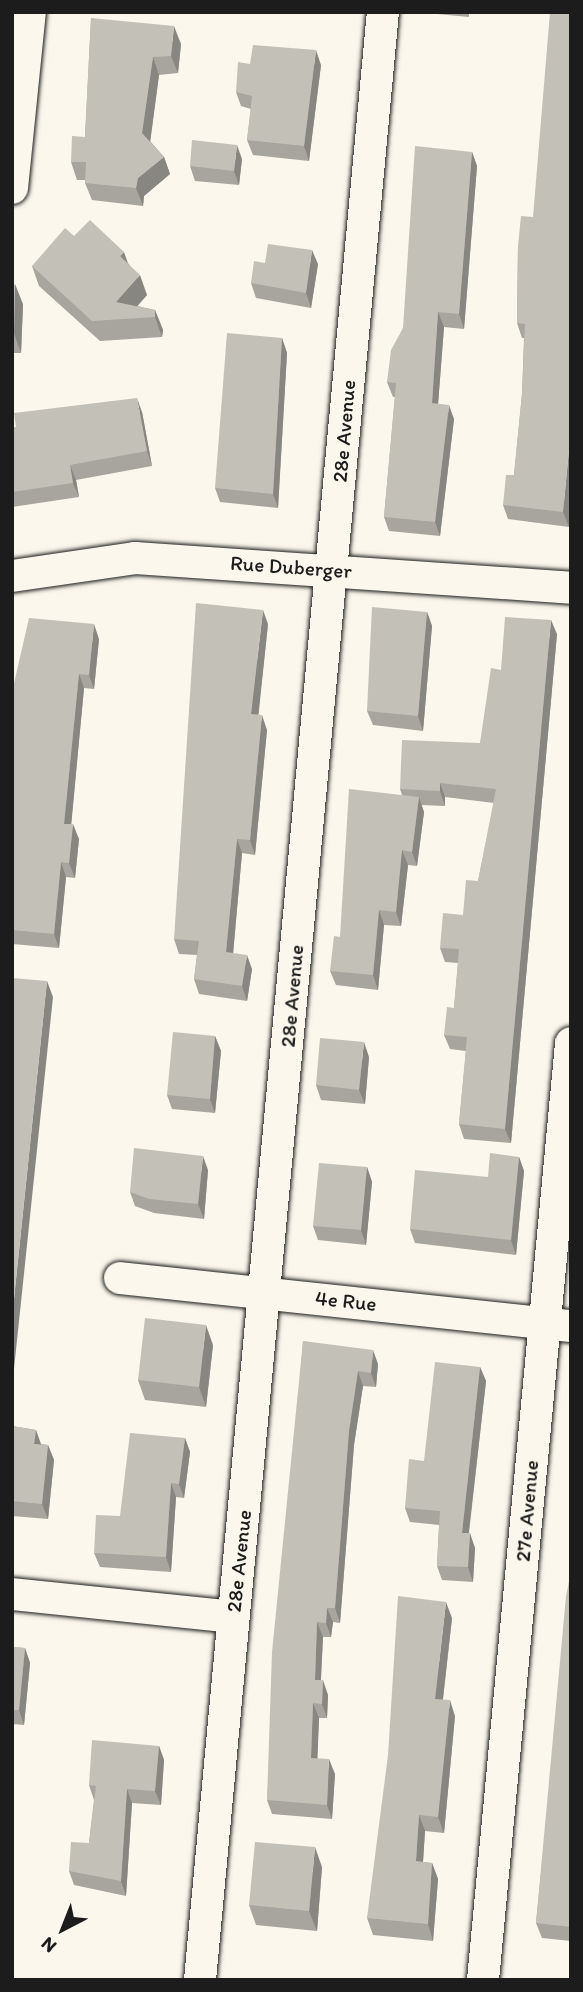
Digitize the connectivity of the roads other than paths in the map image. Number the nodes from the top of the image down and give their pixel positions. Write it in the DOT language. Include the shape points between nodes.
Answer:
graph roads {
  1 [pos="30,12"];
  2 [pos="383,12"];
  3 [pos="12,188"];
  4 [pos="331,570"];
  5 [pos="12,576"];
  6 [pos="571,588"];
  7 [pos="571,1043"];
  8 [pos="120,1278"];
  9 [pos="265,1292"];
  10 [pos="557,1325"];
  11 [pos="12,1594"];
  12 [pos="233,1617"];
  13 [pos="200,1980"];
  14 [pos="483,1980"];
  1 -- 3 [label="street"];
  2 -- 4 [label="street, 28e Avenue"];
  4 -- 5 [label="street, Rue Duberger" via="135,558"];
  4 -- 6 [label="street, Rue Duberger"];
  4 -- 9 [label="street, 28e Avenue"];
  7 -- 10 [label="street, 27e Avenue"];
  8 -- 9 [label="street, 4e Rue"];
  9 -- 10 [label="street, 4e Rue"];
  9 -- 12 [label="street, 28e Avenue"];
  10 -- 14 [label="street, 27e Avenue"];
  11 -- 12 [label="street"];
  12 -- 13 [label="street, 28e Avenue"];
}
